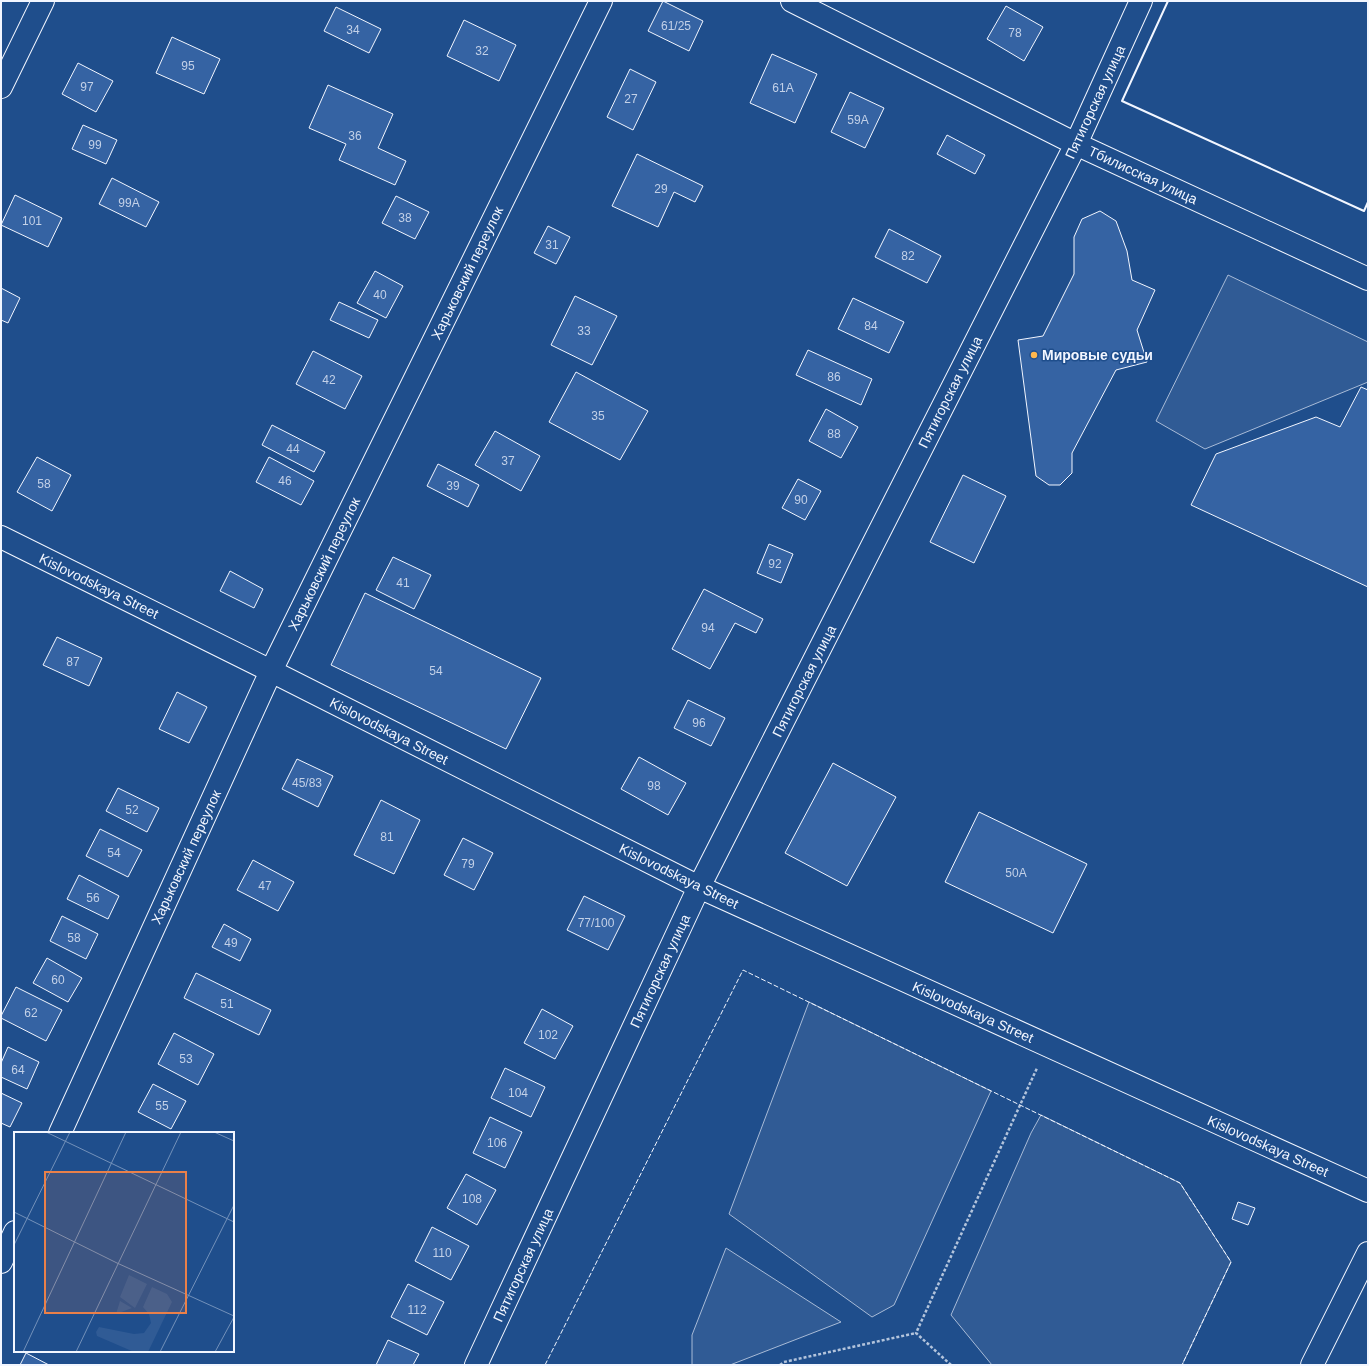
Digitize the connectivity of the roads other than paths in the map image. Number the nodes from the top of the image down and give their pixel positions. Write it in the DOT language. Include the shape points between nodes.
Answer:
graph roads {
  1 [pos="44,1"];
  2 [pos="601,1"];
  3 [pos="792,1"];
  4 [pos="1141,1"];
  5 [pos="1,87"];
  6 [pos="1076,144"];
  7 [pos="1368,279"];
  8 [pos="1,537"];
  9 [pos="271,671"];
  10 [pos="699,887"];
  11 [pos="60,1132"];
  12 [pos="1368,1191"];
  13 [pos="14,1234"];
  14 [pos="1368,1253"];
  15 [pos="1,1262"];
  16 [pos="476,1365"];
  17 [pos="1312,1365"];
  1 -- 5 [label="street"];
  2 -- 9 [label="street, Харьковский переулок"];
  3 -- 6 [label="street, Тбилисская улица"];
  4 -- 6 [label="street, Пятигорская улица"];
  6 -- 7 [label="street, Тбилисская улица"];
  6 -- 10 [label="street, Пятигорская улица"];
  8 -- 9 [label="street, Kislovodskaya Street"];
  9 -- 10 [label="street, Kislovodskaya Street"];
  9 -- 11 [label="street, Харьковский переулок"];
  10 -- 12 [label="street, Kislovodskaya Street"];
  10 -- 16 [label="street, Пятигорская улица"];
  13 -- 15 [label="street"];
  14 -- 17 [label="street"];
}
